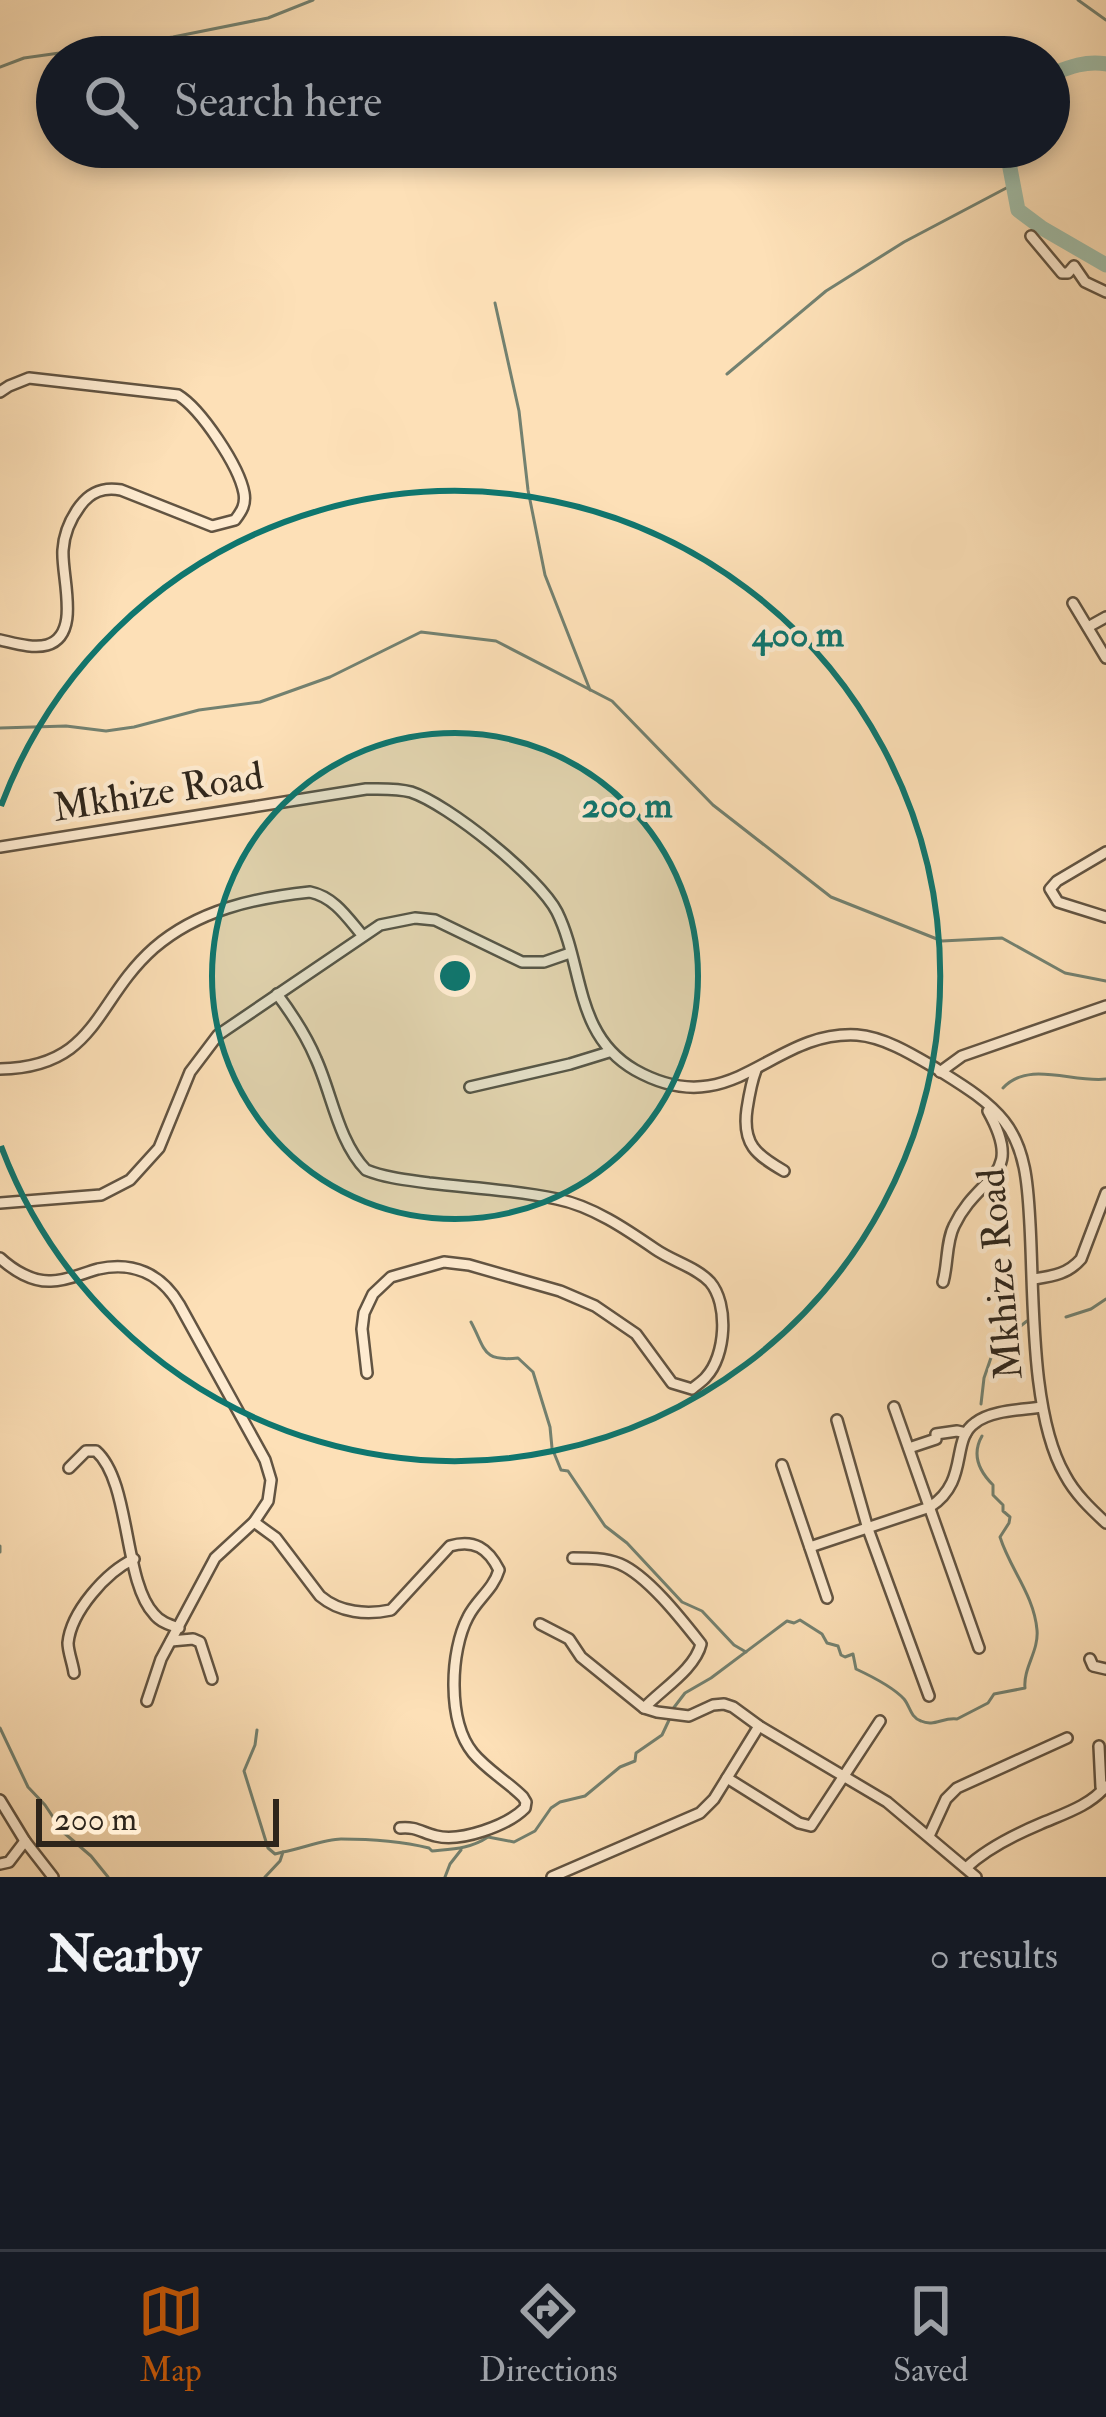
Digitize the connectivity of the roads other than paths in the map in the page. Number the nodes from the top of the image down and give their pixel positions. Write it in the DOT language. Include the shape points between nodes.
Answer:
graph roads {
  1 [pos="1031,236"];
  2 [pos="1106,292"];
  3 [pos="0,392"];
  4 [pos="1073,603"];
  5 [pos="1106,616"];
  6 [pos="1088,627"];
  7 [pos="0,640"];
  8 [pos="1106,658"];
  9 [pos="0,847"];
  10 [pos="1106,852"];
  11 [pos="1106,917"];
  12 [pos="362,935"];
  13 [pos="570,953"];
  14 [pos="277,994"];
  15 [pos="1106,1006"];
  16 [pos="610,1052"];
  17 [pos="0,1069"];
  18 [pos="756,1070"];
  19 [pos="940,1072"];
  20 [pos="470,1087"];
  21 [pos="984,1102"];
  22 [pos="784,1171"];
  23 [pos="1106,1193"];
  24 [pos="0,1204"];
  25 [pos="0,1258"];
  26 [pos="1034,1280"];
  27 [pos="943,1282"];
  28 [pos="367,1373"];
  29 [pos="895,1407"];
  30 [pos="1042,1407"];
  31 [pos="836,1420"];
  32 [pos="966,1433"];
  33 [pos="909,1448"];
  34 [pos="782,1465"];
  35 [pos="70,1468"];
  36 [pos="930,1508"];
  37 [pos="254,1522"];
  38 [pos="1106,1523"];
  39 [pos="868,1528"];
  40 [pos="810,1547"];
  41 [pos="573,1558"];
  42 [pos="134,1559"];
  43 [pos="826,1598"];
  44 [pos="540,1624"];
  45 [pos="179,1628"];
  46 [pos="906,1636"];
  47 [pos="171,1641"];
  48 [pos="891,1642"];
  49 [pos="979,1648"];
  50 [pos="1090,1659"];
  51 [pos="1106,1669"];
  52 [pos="74,1672"];
  53 [pos="212,1679"];
  54 [pos="929,1696"];
  55 [pos="147,1701"];
  56 [pos="644,1708"];
  57 [pos="880,1721"];
  58 [pos="759,1726"];
  59 [pos="1067,1738"];
  60 [pos="1099,1746"];
  61 [pos="843,1774"];
  62 [pos="727,1778"];
  63 [pos="1105,1788"];
  64 [pos="0,1800"];
  65 [pos="400,1828"];
  66 [pos="928,1836"];
  67 [pos="26,1841"];
  68 [pos="0,1864"];
  69 [pos="966,1868"];
  70 [pos="53,1877"];
  71 [pos="552,1877"];
  72 [pos="976,1877"];
  1 -- 2 [label="street" via="1063,273 1074,266"];
  3 -- 7 [label="street" via="29,378 178,395 225,452 244,502 236,520 212,526 121,490 92,494 63,546 64,632 44,646"];
  4 -- 6 [label="street"];
  5 -- 6 [label="street"];
  6 -- 8 [label="street"];
  9 -- 13 [label="street, Mkhize Road" via="350,791 408,791 446,810 528,875 554,907"];
  10 -- 11 [label="street" via="1050,889 1058,902"];
  12 -- 13 [label="street" via="415,918 448,924 521,962"];
  12 -- 14 [label="street"];
  12 -- 17 [label="street" via="333,902 310,892 212,913 152,950 59,1057"];
  13 -- 16 [label="street, Mkhize Road" via="586,1014"];
  14 -- 24 [label="street" via="207,1047 158,1148 130,1180 101,1195"];
  14 -- 28 [label="street" via="366,1170 559,1199 705,1278 719,1297 720,1344 708,1376 692,1389 672,1383 636,1334 595,1306 444,1262 391,1277 373,1294 362,1329"];
  15 -- 19 [label="street" via="962,1056"];
  16 -- 18 [label="street, Mkhize Road" via="673,1086 721,1085"];
  16 -- 20 [label="street"];
  18 -- 19 [label="street, Mkhize Road" via="815,1040 856,1035"];
  18 -- 22 [label="street" via="748,1141"];
  19 -- 21 [label="street, Mkhize Road"];
  21 -- 26 [label="street, Mkhize Road" via="1022,1155"];
  21 -- 27 [label="street" via="1003,1162 955,1224"];
  23 -- 26 [label="street" via="1075,1266"];
  25 -- 37 [label="street" via="50,1282 122,1268 145,1271 171,1290 265,1460 268,1501"];
  26 -- 30 [label="street, Mkhize Road"];
  29 -- 33 [label="street"];
  30 -- 32 [label="street" via="981,1419"];
  30 -- 38 [label="street, Mkhize Road" via="1063,1472"];
  31 -- 39 [label="street"];
  32 -- 33 [label="street" via="936,1434"];
  32 -- 36 [label="street" via="953,1484"];
  33 -- 36 [label="street"];
  34 -- 40 [label="street"];
  35 -- 42 [label="street" via="86,1451 105,1459"];
  36 -- 39 [label="street"];
  36 -- 49 [label="street"];
  37 -- 45 [label="street" via="215,1558"];
  37 -- 65 [label="street" via="320,1596 351,1611 391,1610 457,1544 476,1544 499,1570 462,1629 453,1673 457,1716 470,1750 523,1797 525,1808 493,1829 448,1838"];
  39 -- 40 [label="street"];
  39 -- 46 [label="street"];
  40 -- 43 [label="street"];
  41 -- 56 [label="street" via="626,1567 701,1644"];
  42 -- 45 [label="street" via="151,1612"];
  42 -- 52 [label="street" via="78,1612 68,1641"];
  44 -- 56 [label="street"];
  45 -- 47 [label="street"];
  46 -- 48 [label="street"];
  46 -- 54 [label="street"];
  47 -- 53 [label="street" via="200,1642"];
  47 -- 55 [label="street"];
  50 -- 51 [label="street"];
  56 -- 58 [label="street" via="689,1717 724,1704"];
  57 -- 61 [label="street"];
  58 -- 61 [label="street"];
  58 -- 62 [label="street"];
  59 -- 66 [label="street" via="956,1788"];
  60 -- 63 [label="street"];
  61 -- 62 [label="street" via="811,1826"];
  61 -- 66 [label="street"];
  62 -- 71 [label="street" via="693,1817"];
  63 -- 69 [label="street"];
  64 -- 67 [label="street"];
  66 -- 69 [label="street"];
  67 -- 68 [label="street"];
  67 -- 70 [label="street"];
  69 -- 72 [label="street"];
}
